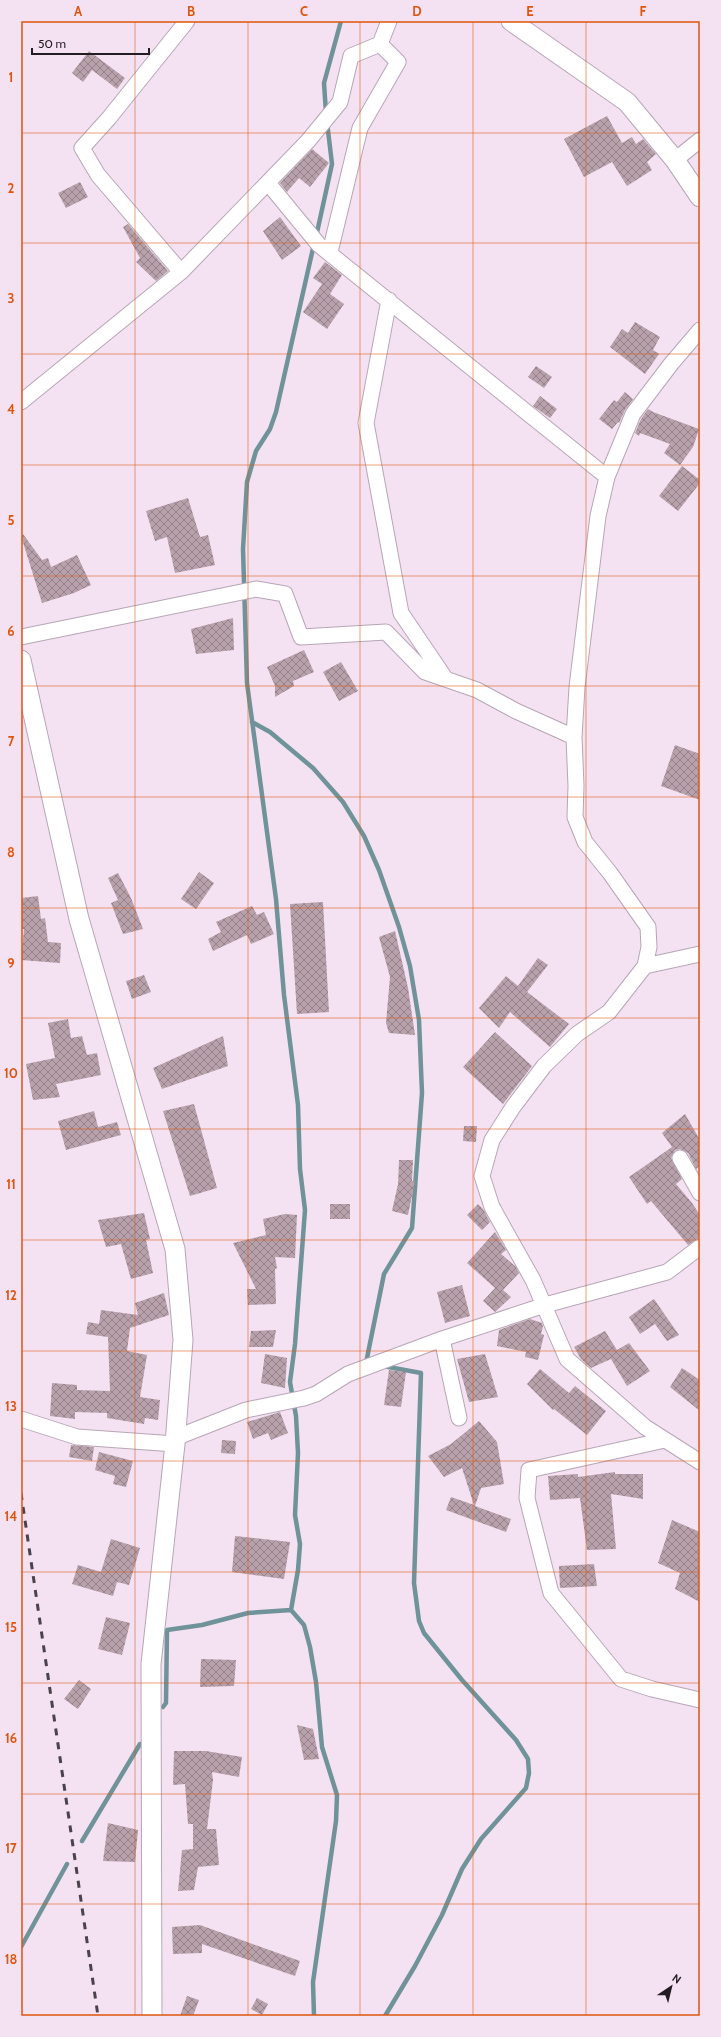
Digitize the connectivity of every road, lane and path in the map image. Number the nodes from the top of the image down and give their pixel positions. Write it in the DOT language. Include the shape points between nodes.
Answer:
graph roads {
  1 [pos="187,21"];
  2 [pos="389,21"];
  3 [pos="511,21"];
  4 [pos="380,44"];
  5 [pos="700,140"];
  6 [pos="675,160"];
  7 [pos="268,183"];
  8 [pos="700,198"];
  9 [pos="325,249"];
  10 [pos="181,272"];
  11 [pos="389,300"];
  12 [pos="700,330"];
  13 [pos="21,402"];
  14 [pos="608,477"];
  15 [pos="21,636"];
  16 [pos="21,660"];
  17 [pos="445,678"];
  18 [pos="574,737"];
  19 [pos="700,954"];
  20 [pos="645,966"];
  21 [pos="680,1158"];
  22 [pos="700,1193"];
  23 [pos="700,1247"];
  24 [pos="545,1305"];
  25 [pos="442,1339"];
  26 [pos="21,1418"];
  27 [pos="459,1418"];
  28 [pos="665,1440"];
  29 [pos="175,1442"];
  30 [pos="700,1462"];
  31 [pos="700,1700"];
  32 [pos="152,2016"];
  1 -- 10 [label="street" via="82,148 98,175"];
  2 -- 4 [label="street"];
  3 -- 6 [label="street" via="627,102"];
  4 -- 7 [label="street" via="350,56 340,102"];
  4 -- 9 [label="street" via="398,62 360,128"];
  5 -- 6 [label="street"];
  6 -- 8 [label="street"];
  7 -- 9 [label="street"];
  7 -- 10 [label="street"];
  9 -- 11 [label="street"];
  10 -- 13 [label="street"];
  11 -- 14 [label="street"];
  11 -- 17 [label="street" via="366,423 401,612"];
  12 -- 14 [label="street" via="633,414"];
  14 -- 18 [label="street" via="598,516 577,687"];
  15 -- 17 [label="street" via="254,589 285,594 301,637 386,632 425,672"];
  16 -- 29 [label="street" via="79,919 175,1249 183,1340"];
  17 -- 18 [label="street" via="477,690"];
  18 -- 20 [label="street" via="575,817 584,842 610,873 648,927 649,947"];
  19 -- 20 [label="street"];
  20 -- 24 [label="street" via="609,1012 577,1034 544,1066 492,1140 482,1176 492,1207"];
  21 -- 22 [label="street"];
  23 -- 24 [label="street" via="667,1272"];
  24 -- 25 [label="street"];
  24 -- 28 [label="street" via="567,1359 627,1413"];
  25 -- 27 [label="street"];
  25 -- 29 [label="street" via="348,1374 316,1394 246,1410"];
  26 -- 29 [label="street" via="77,1437"];
  28 -- 30 [label="street"];
  28 -- 31 [label="street" via="529,1470 527,1498 551,1593 621,1679"];
  29 -- 32 [label="street" via="151,1664"];
}
